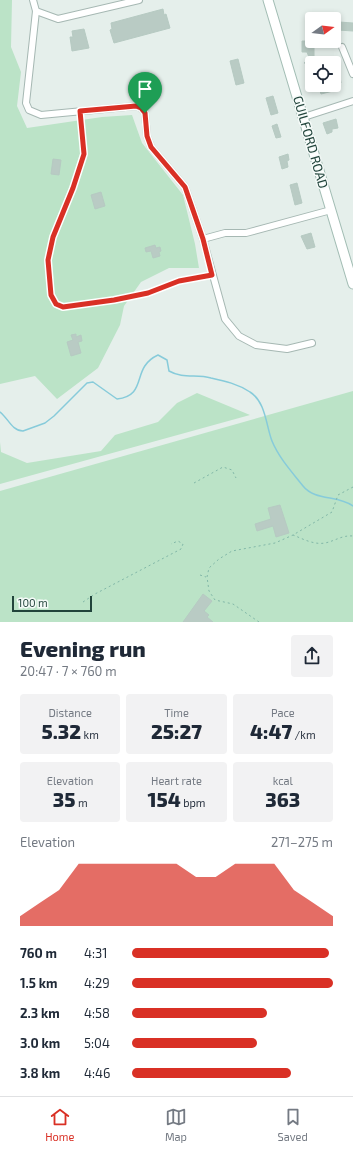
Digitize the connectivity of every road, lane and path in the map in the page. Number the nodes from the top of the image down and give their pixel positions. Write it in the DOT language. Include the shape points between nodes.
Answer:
graph roads {
  1 [pos="33,0"];
  2 [pos="139,0"];
  3 [pos="268,0"];
  4 [pos="36,11"];
  5 [pos="342,47"];
  6 [pos="353,74"];
  7 [pos="353,101"];
  8 [pos="80,111"];
  9 [pos="304,116"];
  10 [pos="331,210"];
  11 [pos="203,239"];
  12 [pos="212,275"];
  13 [pos="353,284"];
  14 [pos="312,343"];
  15 [pos="236,478"];
  16 [pos="194,483"];
  17 [pos="353,487"];
  18 [pos="293,535"];
  19 [pos="353,536"];
  20 [pos="170,544"];
  21 [pos="200,575"];
  22 [pos="207,577"];
  23 [pos="84,602"];
  24 [pos="260,622"];
  1 -- 4 [label="street"];
  2 -- 4 [label="street" via="58,19"];
  3 -- 9 [label="street, GUILFORD ROAD"];
  4 -- 8 [label="street" via="26,103 29,110 41,115"];
  5 -- 6 [label="street"];
  7 -- 9 [label="street"];
  8 -- 11 [label="street" via="136,106 141,108 145,113 147,136 151,147 185,187"];
  8 -- 12 [label="lane" via="84,154 49,247 51,295 56,304 63,307 114,300 148,293 179,281"];
  9 -- 10 [label="street, GUILFORD ROAD"];
  10 -- 11 [label="street" via="246,233 225,233"];
  10 -- 13 [label="street, GUILFORD ROAD"];
  11 -- 12 [label="street"];
  12 -- 14 [label="street" via="225,319 239,336 256,345 287,349"];
  15 -- 16 [label="path" via="232,470 223,467"];
  17 -- 18 [label="path" via="338,495 332,512"];
  18 -- 19 [label="path" via="315,543"];
  18 -- 22 [label="path" via="275,543 228,553 209,568"];
  20 -- 23 [label="path" via="178,541 183,544 181,549"];
  21 -- 22 [label="path"];
  22 -- 24 [label="path" via="209,591 216,600 233,604"];
}
